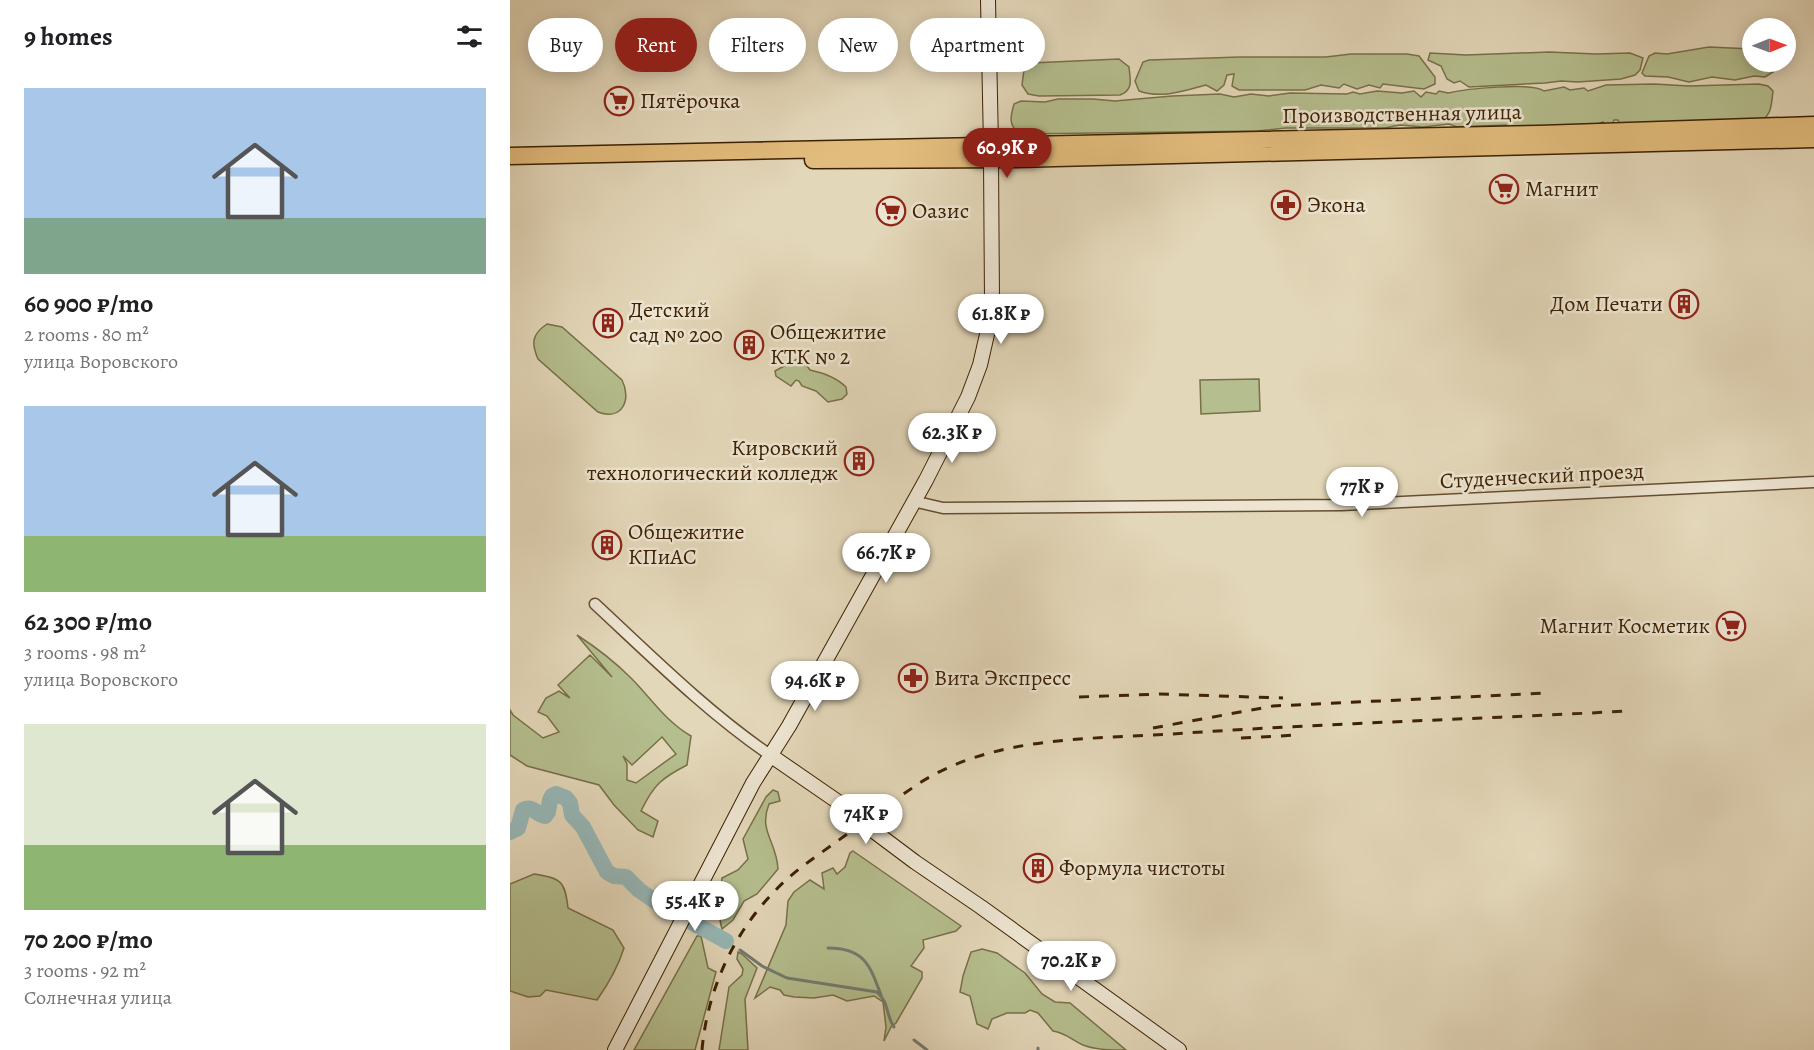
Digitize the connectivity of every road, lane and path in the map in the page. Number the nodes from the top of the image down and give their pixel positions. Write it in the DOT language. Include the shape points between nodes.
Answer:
graph roads {
  1 [pos="988,0"];
  2 [pos="1814,125"];
  3 [pos="1814,139"];
  4 [pos="991,152"];
  5 [pos="510,156"];
  6 [pos="510,166"];
  7 [pos="1814,482"];
  8 [pos="913,501"];
  9 [pos="595,604"];
  10 [pos="770,755"];
  11 [pos="615,1050"];
  12 [pos="1179,1050"];
  1 -- 4 [label="main road"];
  2 -- 4 [label="highway, Производственная улица"];
  3 -- 4 [label="highway, Производственная улица"];
  4 -- 5 [label="highway"];
  4 -- 6 [label="highway"];
  4 -- 8 [label="main road" via="993,267 988,330 968,397"];
  7 -- 8 [label="street, Студенческий проезд" via="1341,505 944,507"];
  8 -- 10 [label="main road"];
  9 -- 10 [label="street" via="681,684"];
  10 -- 11 [label="main road"];
  10 -- 12 [label="main road"];
}
